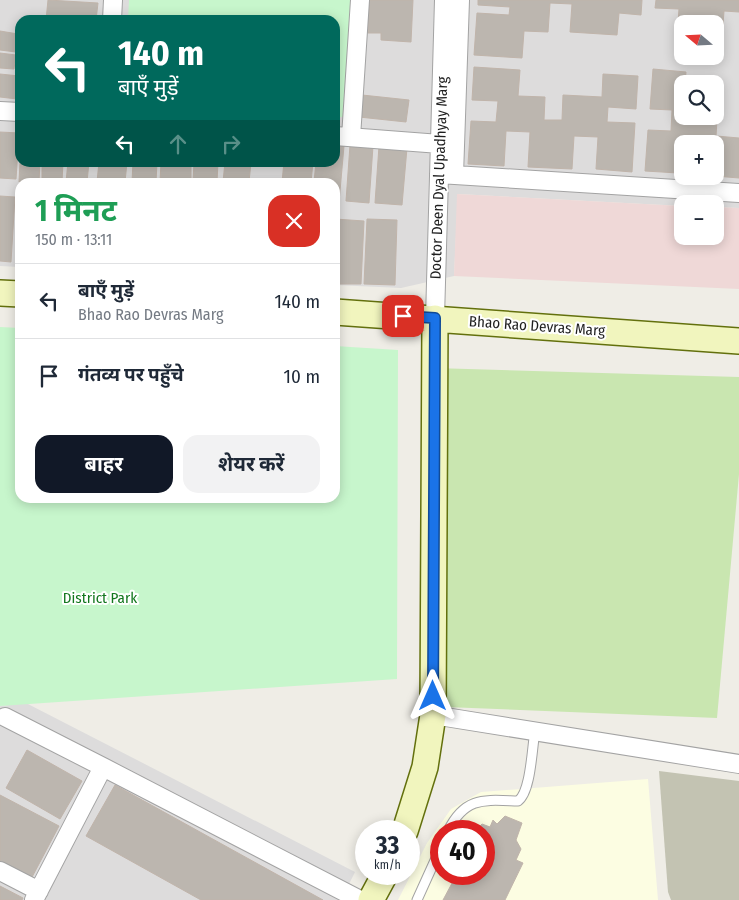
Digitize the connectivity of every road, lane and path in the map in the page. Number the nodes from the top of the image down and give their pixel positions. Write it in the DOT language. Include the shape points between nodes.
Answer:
graph roads {
  1 [pos="113,0"];
  2 [pos="360,0"];
  3 [pos="444,0"];
  4 [pos="460,0"];
  5 [pos="112,15"];
  6 [pos="0,111"];
  7 [pos="15,112"];
  8 [pos="343,136"];
  9 [pos="440,144"];
  10 [pos="447,174"];
  11 [pos="739,193"];
  12 [pos="0,293"];
  13 [pos="15,294"];
  14 [pos="340,312"];
  15 [pos="435,318"];
  16 [pos="739,340"];
  17 [pos="5,716"];
  18 [pos="433,716"];
  19 [pos="534,731"];
  20 [pos="739,764"];
  21 [pos="103,767"];
  22 [pos="409,820"];
  23 [pos="454,820"];
  24 [pos="0,871"];
  25 [pos="430,871"];
  26 [pos="379,885"];
  27 [pos="335,894"];
  28 [pos="37,896"];
  29 [pos="360,900"];
  30 [pos="371,900"];
  31 [pos="417,900"];
  1 -- 5 [label="street"];
  2 -- 8 [label="street"];
  3 -- 9 [label="street, Doctor Deen Dyal Upadhyay Marg"];
  4 -- 10 [label="street"];
  6 -- 7 [label="street"];
  8 -- 9 [label="street"];
  9 -- 10 [label="street, Doctor Deen Dyal Upadhyay Marg"];
  10 -- 11 [label="street"];
  10 -- 15 [label="street, Doctor Deen Dyal Upadhyay Marg"];
  12 -- 13 [label="street"];
  14 -- 15 [label="street, Bhao Rao Devras Marg"];
  15 -- 16 [label="street, Bhao Rao Devras Marg"];
  15 -- 18 [label="street, Doctor Deen Dyal Upadhyay Marg"];
  17 -- 21 [label="street"];
  18 -- 19 [label="street"];
  18 -- 22 [label="street, Doctor Deen Dyal Upadhyay Marg" via="426,767"];
  19 -- 20 [label="street"];
  19 -- 23 [label="lane" via="527,790 522,798 518,801 473,802"];
  21 -- 27 [label="street"];
  21 -- 28 [label="street"];
  24 -- 28 [label="street"];
  25 -- 31 [label="lane"];
  26 -- 30 [label="street"];
  27 -- 29 [label="street"];
}
